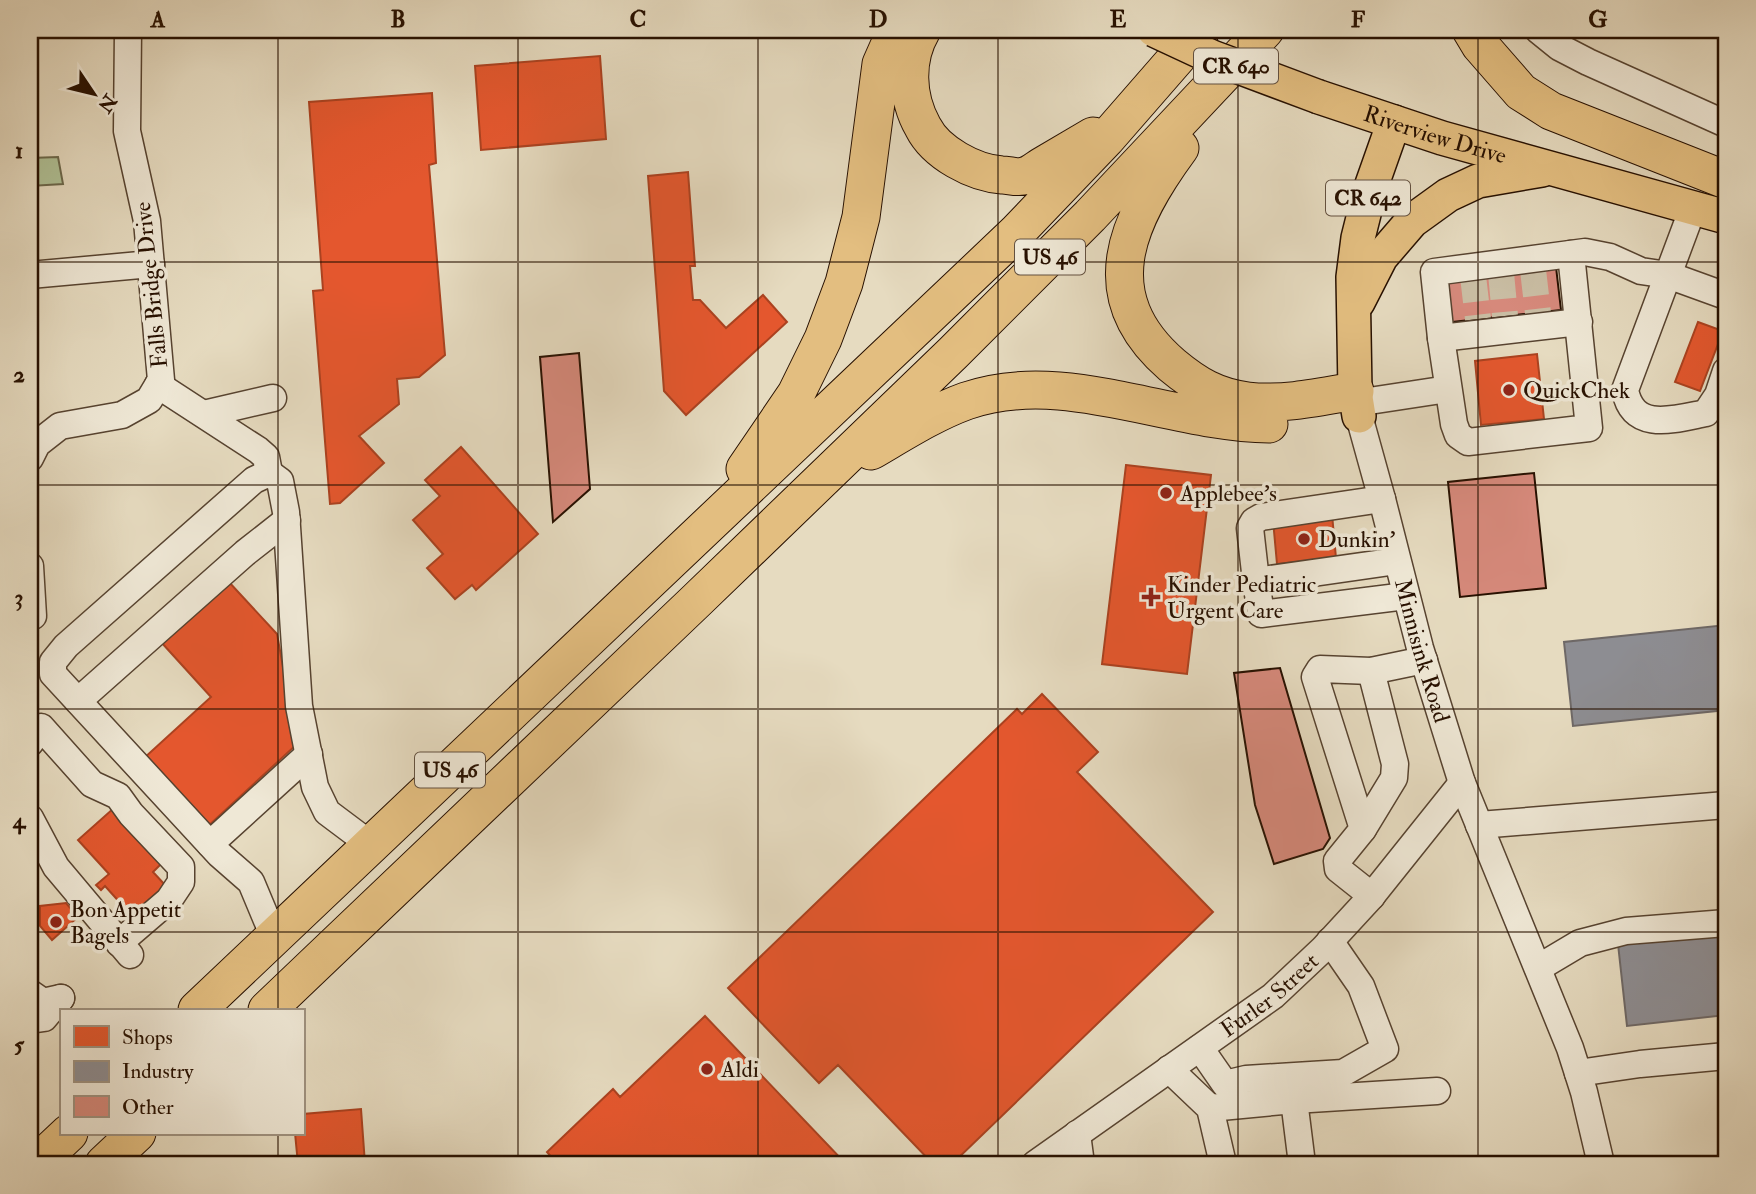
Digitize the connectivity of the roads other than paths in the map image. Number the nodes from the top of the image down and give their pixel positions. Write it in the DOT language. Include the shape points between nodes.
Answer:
graph roads {
  1 [pos="128,30"];
  2 [pos="896,30"];
  3 [pos="922,30"];
  4 [pos="1154,30"];
  5 [pos="1201,30"];
  6 [pos="1265,30"];
  7 [pos="1471,30"];
  8 [pos="1538,30"];
  9 [pos="882,47"];
  10 [pos="1128,115"];
  11 [pos="1394,122"];
  12 [pos="1726,124"];
  13 [pos="1550,169"];
  14 [pos="1726,180"];
  15 [pos="1693,208"];
  16 [pos="1726,217"];
  17 [pos="1570,254"];
  18 [pos="151,264"];
  19 [pos="30,275"];
  20 [pos="1668,275"];
  21 [pos="1726,296"];
  22 [pos="1353,310"];
  23 [pos="1579,322"];
  24 [pos="1441,338"];
  25 [pos="1726,371"];
  26 [pos="158,385"];
  27 [pos="1448,389"];
  28 [pos="273,398"];
  29 [pos="1357,404"];
  30 [pos="204,414"];
  31 [pos="30,458"];
  32 [pos="269,473"];
  33 [pos="827,475"];
  34 [pos="1382,499"];
  35 [pos="287,520"];
  36 [pos="704,529"];
  37 [pos="1397,561"];
  38 [pos="30,566"];
  39 [pos="1256,581"];
  40 [pos="1406,596"];
  41 [pos="33,616"];
  42 [pos="1424,660"];
  43 [pos="1371,671"];
  44 [pos="78,701"];
  45 [pos="30,743"];
  46 [pos="309,754"];
  47 [pos="1462,783"];
  48 [pos="1726,805"];
  49 [pos="30,818"];
  50 [pos="1479,825"];
  51 [pos="1363,828"];
  52 [pos="210,844"];
  53 [pos="371,845"];
  54 [pos="1371,896"];
  55 [pos="1726,923"];
  56 [pos="274,937"];
  57 [pos="1330,941"];
  58 [pos="1538,968"];
  59 [pos="30,993"];
  60 [pos="198,1009"];
  61 [pos="268,1009"];
  62 [pos="30,1020"];
  63 [pos="1199,1048"];
  64 [pos="1726,1056"];
  65 [pos="1169,1069"];
  66 [pos="1578,1073"];
  67 [pos="1437,1091"];
  68 [pos="1294,1100"];
  69 [pos="1210,1108"];
  70 [pos="68,1134"];
  71 [pos="136,1134"];
  72 [pos="1077,1134"];
  73 [pos="106,1163"];
  74 [pos="36,1164"];
  75 [pos="1035,1164"];
  76 [pos="1081,1164"];
  77 [pos="1223,1164"];
  78 [pos="1302,1164"];
  79 [pos="1601,1164"];
  1 -- 18 [label="street, Falls Bridge Drive" via="127,131 147,221"];
  2 -- 9 [label="highway"];
  3 -- 10 [label="highway" via="910,66 912,96 922,125 939,146 977,170 1024,176"];
  4 -- 11 [label="main road, Riverview Drive / CR 640, bridge" via="1212,57"];
  5 -- 10 [label="highway, US 46"];
  6 -- 29 [label="highway" via="1161,173 1136,219 1125,256 1130,311 1161,355 1208,391 1248,401"];
  6 -- 33 [label="highway, US 46" via="1045,263"];
  7 -- 14 [label="highway" via="1521,92 1551,111"];
  8 -- 12 [label="street" via="1588,62"];
  9 -- 36 [label="highway" via="861,217 845,283 796,394"];
  10 -- 36 [label="highway, US 46" via="1016,233"];
  11 -- 13 [label="main road, Riverview Drive / CR 640"];
  11 -- 22 [label="main road, Minnisink Road / CR 642" via="1358,238"];
  13 -- 15 [label="main road, Riverview Drive / CR 640"];
  13 -- 22 [label="main road" via="1478,181 1448,195 1412,221 1381,257"];
  15 -- 16 [label="main road, Riverview Drive / CR 640"];
  15 -- 20 [label="street"];
  17 -- 20 [label="street" via="1610,257 1641,271"];
  17 -- 23 [label="street"];
  17 -- 24 [label="street" via="1532,264 1434,272"];
  18 -- 19 [label="street"];
  18 -- 26 [label="street, Falls Bridge Drive"];
  20 -- 21 [label="street"];
  20 -- 25 [label="street" via="1625,390 1626,400 1638,415 1652,420 1706,413"];
  22 -- 29 [label="main road, Minnisink Road / CR 642"];
  23 -- 24 [label="street" via="1539,320 1478,326"];
  23 -- 27 [label="street" via="1589,428 1468,442 1458,435"];
  24 -- 27 [label="street"];
  26 -- 30 [label="street"];
  26 -- 31 [label="street, Falls Bridge Drive" via="149,400 122,415 60,426 37,443"];
  27 -- 29 [label="street"];
  28 -- 30 [label="street"];
  29 -- 33 [label="highway" via="1306,423 1249,424 1063,390 1026,390 968,401 944,411"];
  29 -- 34 [label="street, Minnisink Road / CR 642"];
  30 -- 32 [label="street" via="266,457"];
  32 -- 35 [label="street" via="280,481"];
  32 -- 44 [label="street" via="254,480 52,662 53,674"];
  33 -- 61 [label="highway, US 46"];
  34 -- 37 [label="street, Minnisink Road / CR 642"];
  34 -- 39 [label="street" via="1254,521 1250,528"];
  35 -- 44 [label="street"];
  35 -- 46 [label="street" via="299,706"];
  36 -- 53 [label="highway, US 46"];
  37 -- 39 [label="street"];
  37 -- 40 [label="street, Minnisink Road / CR 642"];
  38 -- 41 [label="street"];
  39 -- 40 [label="street" via="1261,614"];
  40 -- 42 [label="street, Minnisink Road / CR 642"];
  42 -- 43 [label="street"];
  42 -- 47 [label="street, Minnisink Road / CR 642"];
  43 -- 51 [label="street" via="1395,764 1394,778"];
  43 -- 51 [label="street" via="1320,669 1315,677"];
  44 -- 52 [label="street"];
  45 -- 49 [label="street" via="41,727 92,784 118,796 181,867 181,882 125,950 56,867"];
  46 -- 52 [label="street"];
  46 -- 53 [label="street" via="315,787 327,812"];
  47 -- 50 [label="street, Minnisink Road / CR 642"];
  47 -- 54 [label="street, Furler Street"];
  48 -- 50 [label="street"];
  50 -- 58 [label="street, Minnisink Road / CR 642"];
  51 -- 54 [label="street" via="1337,861 1338,869"];
  52 -- 56 [label="street" via="251,883"];
  53 -- 56 [label="highway, US 46"];
  54 -- 57 [label="street, Furler Street"];
  55 -- 58 [label="street" via="1626,931 1580,943"];
  56 -- 60 [label="highway, US 46"];
  57 -- 63 [label="street, Furler Street" via="1272,996"];
  57 -- 63 [label="street" via="1361,986 1385,1049 1343,1073 1226,1084"];
  58 -- 66 [label="street, Minnisink Road / CR 642"];
  59 -- 62 [label="street" via="43,1002 61,998 44,1018"];
  63 -- 65 [label="street, Furler Street"];
  64 -- 66 [label="street"];
  65 -- 69 [label="street"];
  65 -- 72 [label="street, Furler Street"];
  66 -- 79 [label="street, Minnisink Road / CR 642"];
  67 -- 68 [label="street"];
  68 -- 69 [label="street"];
  68 -- 78 [label="street"];
  69 -- 77 [label="street"];
  70 -- 74 [label="highway"];
  71 -- 73 [label="highway"];
  72 -- 75 [label="street, Furler Street"];
  72 -- 76 [label="street"];
}
